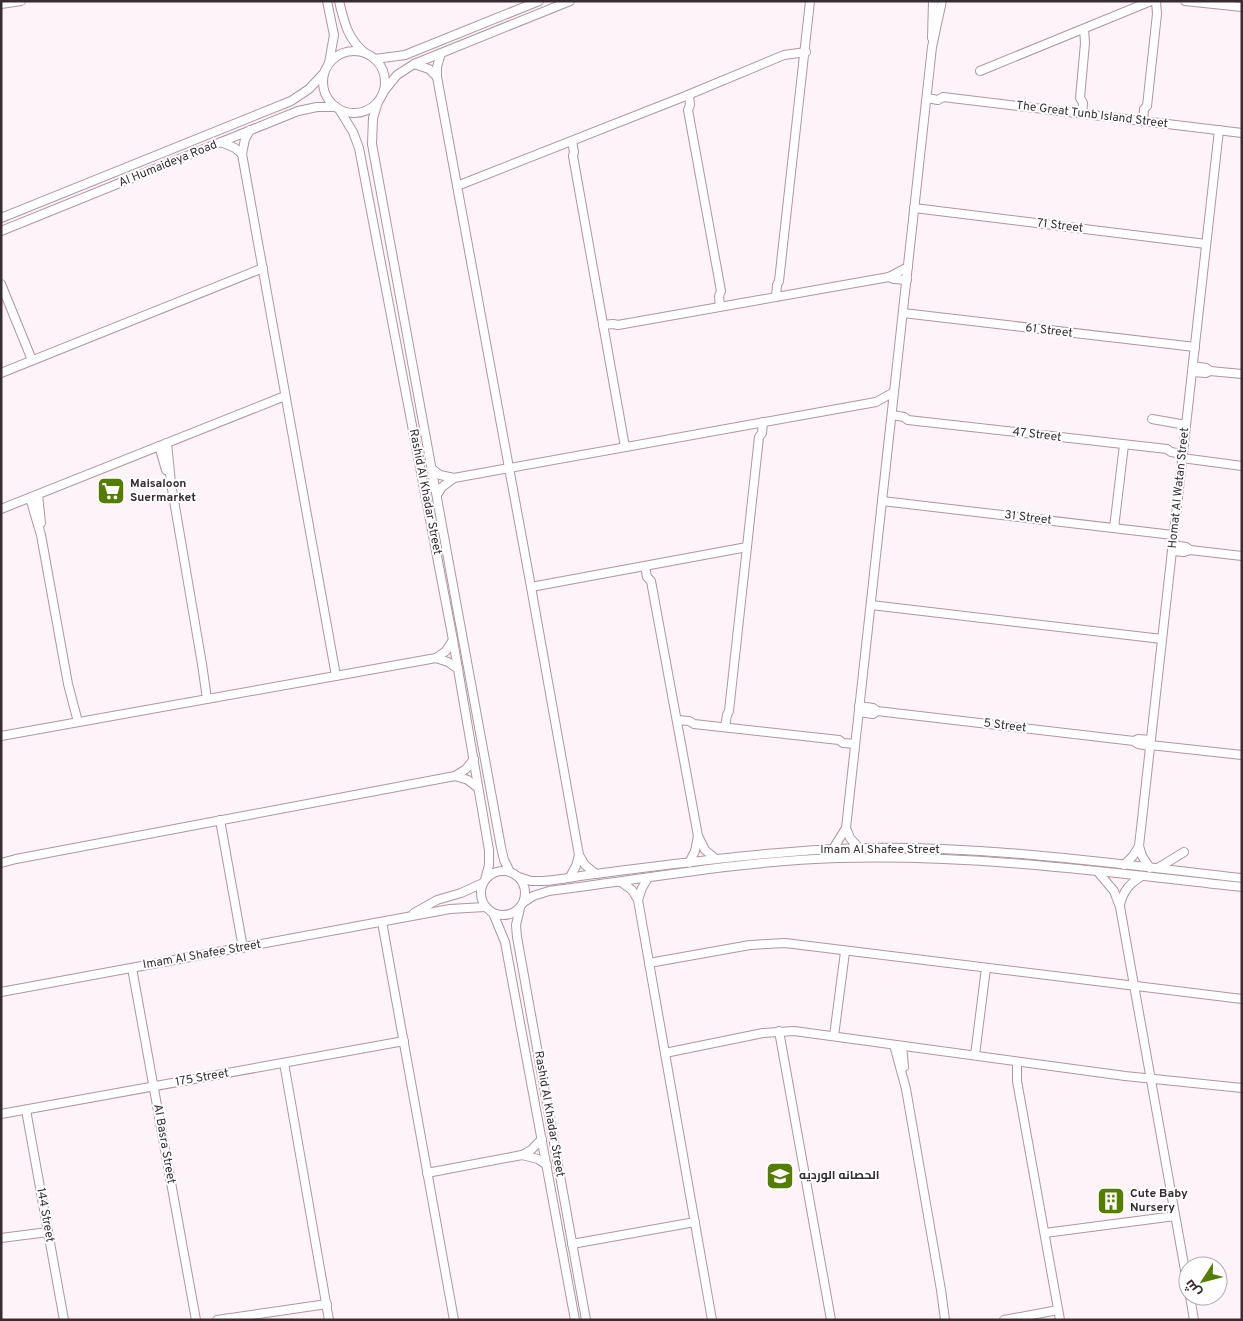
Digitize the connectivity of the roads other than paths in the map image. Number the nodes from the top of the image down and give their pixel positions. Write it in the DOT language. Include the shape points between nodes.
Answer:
graph roads {
  1 [pos="21,1"];
  2 [pos="327,1"];
  3 [pos="339,1"];
  4 [pos="539,1"];
  5 [pos="570,1"];
  6 [pos="810,1"];
  7 [pos="933,1"];
  8 [pos="942,1"];
  9 [pos="1151,1"];
  10 [pos="1156,1"];
  11 [pos="1185,1"];
  12 [pos="1234,1"];
  13 [pos="1,4"];
  14 [pos="1242,6"];
  15 [pos="1084,29"];
  16 [pos="932,47"];
  17 [pos="806,52"];
  18 [pos="365,53"];
  19 [pos="441,53"];
  20 [pos="375,59"];
  21 [pos="414,64"];
  22 [pos="328,65"];
  23 [pos="980,71"];
  24 [pos="324,73"];
  25 [pos="437,77"];
  26 [pos="384,91"];
  27 [pos="927,95"];
  28 [pos="686,96"];
  29 [pos="378,102"];
  30 [pos="338,108"];
  31 [pos="1079,113"];
  32 [pos="1146,121"];
  33 [pos="250,130"];
  34 [pos="1219,130"];
  35 [pos="1242,132"];
  36 [pos="222,142"];
  37 [pos="569,142"];
  38 [pos="242,154"];
  39 [pos="457,186"];
  40 [pos="914,208"];
  41 [pos="1,218"];
  42 [pos="1,231"];
  43 [pos="1206,244"];
  44 [pos="908,267"];
  45 [pos="263,268"];
  46 [pos="889,276"];
  47 [pos="906,280"];
  48 [pos="1,284"];
  49 [pos="779,296"];
  50 [pos="723,305"];
  51 [pos="903,313"];
  52 [pos="604,328"];
  53 [pos="1195,348"];
  54 [pos="32,360"];
  55 [pos="1192,369"];
  56 [pos="1,373"];
  57 [pos="1242,374"];
  58 [pos="894,392"];
  59 [pos="285,396"];
  60 [pos="876,402"];
  61 [pos="893,405"];
  62 [pos="891,418"];
  63 [pos="1152,419"];
  64 [pos="760,422"];
  65 [pos="1186,425"];
  66 [pos="163,445"];
  67 [pos="1124,445"];
  68 [pos="625,447"];
  69 [pos="1183,453"];
  70 [pos="1242,466"];
  71 [pos="509,468"];
  72 [pos="432,469"];
  73 [pos="454,478"];
  74 [pos="437,495"];
  75 [pos="34,496"];
  76 [pos="882,501"];
  77 [pos="1,509"];
  78 [pos="1114,528"];
  79 [pos="1173,535"];
  80 [pos="747,547"];
  81 [pos="1172,548"];
  82 [pos="1242,556"];
  83 [pos="648,566"];
  84 [pos="531,587"];
  85 [pos="870,605"];
  86 [pos="1162,639"];
  87 [pos="453,640"];
  88 [pos="436,658"];
  89 [pos="458,670"];
  90 [pos="336,676"];
  91 [pos="209,698"];
  92 [pos="859,709"];
  93 [pos="75,722"];
  94 [pos="677,723"];
  95 [pos="728,728"];
  96 [pos="1,736"];
  97 [pos="855,741"];
  98 [pos="1150,744"];
  99 [pos="1242,754"];
  100 [pos="474,759"];
  101 [pos="455,776"];
  102 [pos="478,788"];
  103 [pos="220,820"];
  104 [pos="846,828"];
  105 [pos="698,836"];
  106 [pos="1139,846"];
  107 [pos="859,848"];
  108 [pos="834,849"];
  109 [pos="1184,852"];
  110 [pos="579,855"];
  111 [pos="1,859"];
  112 [pos="16,859"];
  113 [pos="716,859"];
  114 [pos="1,863"];
  115 [pos="689,863"];
  116 [pos="1124,865"];
  117 [pos="1153,868"];
  118 [pos="510,872"];
  119 [pos="1098,872"];
  120 [pos="596,874"];
  121 [pos="1142,876"];
  122 [pos="519,877"];
  123 [pos="570,877"];
  124 [pos="648,878"];
  125 [pos="1242,878"];
  126 [pos="484,882"];
  127 [pos="621,882"];
  128 [pos="1242,887"];
  129 [pos="638,900"];
  130 [pos="522,905"];
  131 [pos="486,907"];
  132 [pos="1120,907"];
  133 [pos="493,913"];
  134 [pos="403,918"];
  135 [pos="382,922"];
  136 [pos="243,948"];
  137 [pos="845,952"];
  138 [pos="649,963"];
  139 [pos="132,968"];
  140 [pos="986,968"];
  141 [pos="1134,986"];
  142 [pos="2,989"];
  143 [pos="1242,999"];
  144 [pos="779,1031"];
  145 [pos="834,1036"];
  146 [pos="404,1042"];
  147 [pos="898,1045"];
  148 [pos="665,1053"];
  149 [pos="975,1056"];
  150 [pos="1017,1062"];
  151 [pos="284,1063"];
  152 [pos="1151,1078"];
  153 [pos="153,1087"];
  154 [pos="1242,1088"];
  155 [pos="26,1110"];
  156 [pos="1,1114"];
  157 [pos="542,1139"];
  158 [pos="522,1155"];
  159 [pos="547,1165"];
  160 [pos="427,1173"];
  161 [pos="1175,1213"];
  162 [pos="695,1222"];
  163 [pos="47,1229"];
  164 [pos="1045,1236"];
  165 [pos="5,1238"];
  166 [pos="572,1244"];
  167 [pos="1183,1256"];
  168 [pos="941,1290"];
  169 [pos="326,1302"];
  170 [pos="1192,1306"];
  171 [pos="1058,1310"];
  172 [pos="232,1319"];
  173 [pos="64,1320"];
  174 [pos="196,1320"];
  175 [pos="217,1320"];
  176 [pos="330,1320"];
  177 [pos="454,1320"];
  178 [pos="575,1320"];
  179 [pos="586,1320"];
  180 [pos="712,1320"];
  181 [pos="831,1320"];
  182 [pos="945,1320"];
  183 [pos="950,1320"];
  184 [pos="1004,1320"];
  185 [pos="1060,1320"];
  186 [pos="1194,1320"];
  1 -- 13 [label="street"];
  2 -- 22 [label="street" via="334,35"];
  3 -- 18 [label="street" via="348,33"];
  4 -- 20 [label="street" via="405,55"];
  5 -- 19 [label="street"];
  6 -- 17 [label="street"];
  7 -- 16 [label="street"];
  8 -- 16 [label="street"];
  9 -- 15 [label="street"];
  10 -- 32 [label="street" via="1147,106 1150,111"];
  11 -- 14 [label="street"];
  12 -- 14 [label="street"];
  15 -- 23 [label="street"];
  15 -- 31 [label="street" via="1086,43 1080,98 1083,103"];
  16 -- 27 [label="street"];
  17 -- 28 [label="street" via="784,55"];
  17 -- 49 [label="street"];
  18 -- 20 [label="street"];
  18 -- 22 [label="street" via="344,52"];
  19 -- 21 [label="street"];
  19 -- 25 [label="street"];
  20 -- 26 [label="street" via="384,74"];
  21 -- 25 [label="street"];
  21 -- 26 [label="street"];
  22 -- 24 [label="street"];
  24 -- 30 [label="street" via="324,89"];
  24 -- 41 [label="street, Al Humaideya Road" via="291,101"];
  25 -- 39 [label="street"];
  26 -- 29 [label="street"];
  27 -- 31 [label="street, The Great Tunb Island Street" via="940,94 943,97"];
  27 -- 40 [label="street"];
  28 -- 37 [label="street"];
  28 -- 50 [label="street"];
  29 -- 30 [label="street" via="355,113"];
  29 -- 72 [label="street, Rashid Al Khadar Street" via="373,118 372,144"];
  30 -- 33 [label="street, Al Humaideya Road" via="307,108"];
  30 -- 87 [label="street, Rashid Al Khadar Street" via="359,148"];
  31 -- 32 [label="street, The Great Tunb Island Street"];
  32 -- 34 [label="street, The Great Tunb Island Street"];
  33 -- 36 [label="street, Al Humaideya Road"];
  33 -- 38 [label="street"];
  34 -- 35 [label="street, The Great Tunb Island Street"];
  34 -- 43 [label="street, Homat Al Watan Street"];
  36 -- 38 [label="street"];
  36 -- 42 [label="street, Al Humaideya Road"];
  37 -- 39 [label="street"];
  37 -- 52 [label="street" via="574,152"];
  38 -- 45 [label="street"];
  39 -- 71 [label="street"];
  40 -- 43 [label="street, 71 Street"];
  40 -- 44 [label="street"];
  43 -- 53 [label="street, Homat Al Watan Street"];
  44 -- 46 [label="street"];
  44 -- 47 [label="street"];
  45 -- 54 [label="street"];
  45 -- 59 [label="street"];
  46 -- 47 [label="street"];
  46 -- 49 [label="street"];
  47 -- 51 [label="street"];
  48 -- 54 [label="street"];
  49 -- 50 [label="street"];
  50 -- 52 [label="street"];
  51 -- 53 [label="street, 61 Street"];
  51 -- 58 [label="street"];
  52 -- 68 [label="street"];
  53 -- 55 [label="street, Homat Al Watan Street"];
  54 -- 56 [label="street"];
  55 -- 57 [label="street"];
  55 -- 65 [label="street, Homat Al Watan Street"];
  58 -- 60 [label="street"];
  58 -- 61 [label="street"];
  59 -- 66 [label="street"];
  59 -- 90 [label="street"];
  60 -- 61 [label="street"];
  60 -- 64 [label="street"];
  61 -- 62 [label="street"];
  62 -- 67 [label="street, 47 Street"];
  62 -- 76 [label="street"];
  63 -- 65 [label="street"];
  64 -- 68 [label="street"];
  64 -- 80 [label="street" via="762,433"];
  65 -- 69 [label="street, Homat Al Watan Street"];
  66 -- 75 [label="street"];
  66 -- 91 [label="street"];
  67 -- 69 [label="street, 47 Street" via="1166,450 1170,447"];
  67 -- 78 [label="street"];
  68 -- 71 [label="street"];
  69 -- 70 [label="street, 47 Street"];
  69 -- 79 [label="street, Homat Al Watan Street"];
  71 -- 73 [label="street"];
  71 -- 84 [label="street"];
  72 -- 73 [label="street"];
  72 -- 74 [label="street, Rashid Al Khadar Street"];
  73 -- 74 [label="street"];
  74 -- 118 [label="street, Rashid Al Khadar Street" via="501,847"];
  75 -- 77 [label="street"];
  75 -- 93 [label="street"];
  76 -- 78 [label="street, 31 Street"];
  76 -- 85 [label="street"];
  78 -- 79 [label="street, 31 Street"];
  79 -- 81 [label="street, Homat Al Watan Street"];
  80 -- 83 [label="street"];
  80 -- 95 [label="street" via="730,711 726,717"];
  81 -- 82 [label="street" via="1186,547"];
  81 -- 86 [label="street, Homat Al Watan Street"];
  83 -- 84 [label="street"];
  83 -- 94 [label="street"];
  84 -- 110 [label="street"];
  85 -- 86 [label="street"];
  85 -- 92 [label="street"];
  86 -- 98 [label="street, Homat Al Watan Street"];
  87 -- 88 [label="street"];
  87 -- 89 [label="street, Rashid Al Khadar Street"];
  88 -- 89 [label="street"];
  88 -- 90 [label="street"];
  89 -- 100 [label="street, Rashid Al Khadar Street"];
  90 -- 91 [label="street"];
  91 -- 93 [label="street"];
  92 -- 97 [label="street"];
  92 -- 98 [label="street, 5 Street" via="873,714 877,711 1134,742 1138,739"];
  93 -- 96 [label="street"];
  94 -- 95 [label="street"];
  94 -- 105 [label="street"];
  95 -- 97 [label="street" via="843,743"];
  97 -- 104 [label="street"];
  98 -- 99 [label="street, 5 Street"];
  98 -- 106 [label="street, Homat Al Watan Street"];
  100 -- 101 [label="street"];
  100 -- 102 [label="street, Rashid Al Khadar Street"];
  101 -- 102 [label="street"];
  101 -- 103 [label="street"];
  102 -- 126 [label="street, Rashid Al Khadar Street" via="489,850"];
  103 -- 112 [label="street"];
  103 -- 136 [label="street"];
  104 -- 107 [label="street"];
  104 -- 108 [label="street"];
  105 -- 113 [label="street" via="705,850"];
  105 -- 115 [label="street"];
  106 -- 116 [label="street"];
  106 -- 117 [label="street" via="1142,856"];
  107 -- 108 [label="street, Imam Al Shafee Street"];
  107 -- 116 [label="street, Imam Al Shafee Street" via="963,850"];
  108 -- 113 [label="street, Imam Al Shafee Street"];
  109 -- 117 [label="street"];
  110 -- 120 [label="street"];
  110 -- 123 [label="street"];
  111 -- 112 [label="street"];
  112 -- 114 [label="street"];
  113 -- 115 [label="street, Imam Al Shafee Street"];
  115 -- 120 [label="street, Imam Al Shafee Street"];
  116 -- 117 [label="street, Imam Al Shafee Street"];
  117 -- 125 [label="street, Imam Al Shafee Street"];
  118 -- 122 [label="street"];
  118 -- 126 [label="street" via="499,871"];
  119 -- 121 [label="street, Imam Al Shafee Street"];
  119 -- 124 [label="street, Imam Al Shafee Street" via="980,861 874,858 768,862"];
  119 -- 132 [label="street" via="1114,891"];
  120 -- 123 [label="street, Imam Al Shafee Street"];
  121 -- 128 [label="street, Imam Al Shafee Street"];
  121 -- 132 [label="street" via="1124,892"];
  122 -- 123 [label="street, Imam Al Shafee Street" via="543,882"];
  122 -- 130 [label="street" via="525,889"];
  124 -- 127 [label="street, Imam Al Shafee Street"];
  124 -- 129 [label="street"];
  126 -- 131 [label="street" via="480,893"];
  126 -- 134 [label="street, Imam Al Shafee Street" via="461,894 437,900"];
  127 -- 129 [label="street" via="632,890"];
  127 -- 130 [label="street, Imam Al Shafee Street" via="543,892"];
  129 -- 138 [label="street"];
  130 -- 133 [label="street" via="505,916"];
  130 -- 166 [label="street, Rashid Al Khadar Street" via="516,919 517,937"];
  131 -- 133 [label="street"];
  131 -- 134 [label="street, Imam Al Shafee Street" via="458,908"];
  132 -- 141 [label="street"];
  133 -- 157 [label="street, Rashid Al Khadar Street" via="505,942"];
  134 -- 135 [label="street, Imam Al Shafee Street"];
  135 -- 136 [label="street, Imam Al Shafee Street"];
  135 -- 146 [label="street"];
  136 -- 139 [label="street, Imam Al Shafee Street"];
  137 -- 138 [label="street" via="785,943 762,944"];
  137 -- 140 [label="street"];
  137 -- 145 [label="street"];
  138 -- 148 [label="street"];
  139 -- 142 [label="street, Imam Al Shafee Street"];
  139 -- 153 [label="street, Al Basra Street"];
  140 -- 141 [label="street"];
  140 -- 149 [label="street"];
  141 -- 143 [label="street"];
  141 -- 152 [label="street"];
  144 -- 145 [label="street"];
  144 -- 148 [label="street"];
  144 -- 181 [label="street"];
  145 -- 147 [label="street"];
  146 -- 151 [label="street, 175 Street"];
  146 -- 160 [label="street"];
  147 -- 149 [label="street"];
  147 -- 168 [label="street"];
  148 -- 162 [label="street"];
  149 -- 150 [label="street"];
  150 -- 152 [label="street"];
  150 -- 164 [label="street" via="1017,1081"];
  151 -- 153 [label="street, 175 Street"];
  151 -- 169 [label="street"];
  152 -- 154 [label="street"];
  152 -- 161 [label="street"];
  153 -- 155 [label="street, 175 Street"];
  153 -- 174 [label="street, Al Basra Street"];
  155 -- 156 [label="street, 175 Street"];
  155 -- 163 [label="street, 144 Street"];
  157 -- 158 [label="street"];
  157 -- 159 [label="street, Rashid Al Khadar Street"];
  158 -- 159 [label="street"];
  158 -- 160 [label="street"];
  159 -- 178 [label="street, Rashid Al Khadar Street"];
  160 -- 177 [label="street"];
  161 -- 164 [label="street"];
  161 -- 167 [label="street"];
  162 -- 166 [label="street"];
  162 -- 180 [label="street"];
  163 -- 165 [label="street"];
  163 -- 173 [label="street, 144 Street"];
  164 -- 171 [label="street"];
  166 -- 179 [label="street, Rashid Al Khadar Street"];
  168 -- 182 [label="street"];
  168 -- 183 [label="street"];
  169 -- 172 [label="street"];
  169 -- 176 [label="street"];
  170 -- 186 [label="street"];
  171 -- 184 [label="street"];
  171 -- 185 [label="street"];
  172 -- 175 [label="street"];
}
